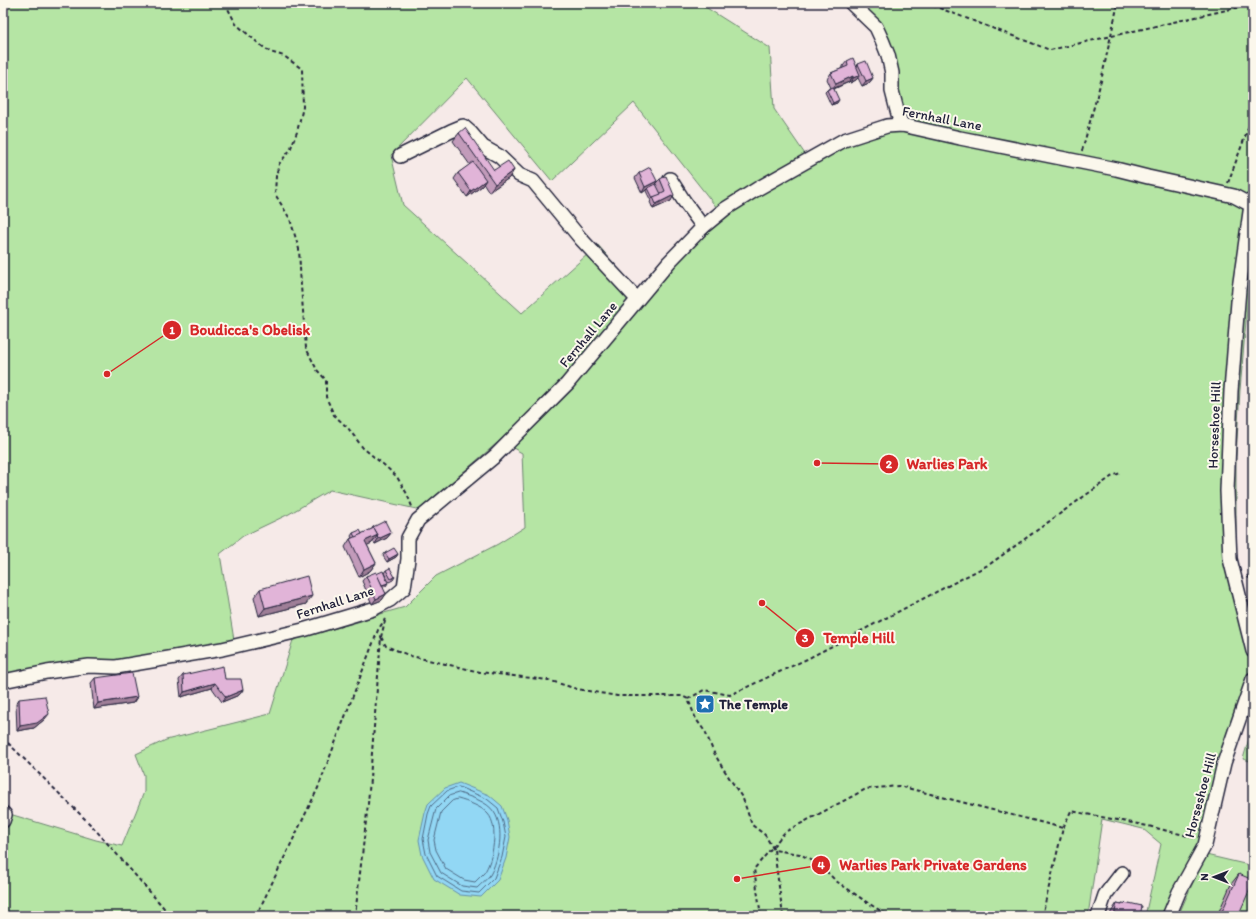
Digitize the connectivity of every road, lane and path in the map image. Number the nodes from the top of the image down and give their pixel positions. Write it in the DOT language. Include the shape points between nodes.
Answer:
graph roads {
  1 [pos="225,3"];
  2 [pos="851,3"];
  3 [pos="926,3"];
  4 [pos="1118,3"];
  5 [pos="1253,4"];
  6 [pos="1111,36"];
  7 [pos="1253,115"];
  8 [pos="902,125"];
  9 [pos="400,156"];
  10 [pos="1079,162"];
  11 [pos="670,179"];
  12 [pos="1224,194"];
  13 [pos="1252,202"];
  14 [pos="703,227"];
  15 [pos="637,299"];
  16 [pos="1120,472"];
  17 [pos="418,520"];
  18 [pos="387,602"];
  19 [pos="385,619"];
  20 [pos="381,637"];
  21 [pos="1253,651"];
  22 [pos="1253,679"];
  23 [pos="3,681"];
  24 [pos="688,699"];
  25 [pos="3,738"];
  26 [pos="3,813"];
  27 [pos="3,822"];
  28 [pos="1063,828"];
  29 [pos="1206,840"];
  30 [pos="773,849"];
  31 [pos="1122,874"];
  32 [pos="1216,915"];
  33 [pos="171,916"];
  34 [pos="256,916"];
  35 [pos="354,916"];
  36 [pos="761,916"];
  37 [pos="783,916"];
  38 [pos="889,916"];
  39 [pos="1042,916"];
  40 [pos="1098,916"];
  41 [pos="1169,916"];
  42 [pos="1212,916"];
  1 -- 17 [label="path" via="236,24 258,43 270,52 284,56 302,69 303,107 290,150 279,164 275,194 290,219 299,249 306,348 317,370 326,380 326,397 334,415 363,448 397,478"];
  2 -- 8 [label="street" via="876,27 882,40 888,55 892,91"];
  3 -- 6 [label="path" via="1050,50"];
  4 -- 6 [label="path"];
  5 -- 6 [label="path"];
  6 -- 10 [label="path"];
  7 -- 12 [label="path"];
  8 -- 10 [label="street, Fernhall Lane"];
  8 -- 14 [label="street, Fernhall Lane" via="887,126 844,140 725,209"];
  9 -- 15 [label="street" via="463,126 483,147 500,156 519,175 532,181"];
  10 -- 12 [label="street, Fernhall Lane"];
  11 -- 14 [label="street"];
  12 -- 13 [label="street, Fernhall Lane"];
  13 -- 21 [label="street, Horseshoe Hill" via="1238,297 1227,491 1230,559"];
  14 -- 15 [label="street, Fernhall Lane"];
  15 -- 17 [label="street, Fernhall Lane" via="567,384 495,456"];
  16 -- 24 [label="path" via="983,568 807,659 730,695 704,690"];
  17 -- 18 [label="street, Fernhall Lane" via="408,538 404,588"];
  18 -- 19 [label="path"];
  18 -- 23 [label="street, Fernhall Lane" via="374,609 303,630 222,649 116,668 89,666"];
  19 -- 20 [label="path"];
  19 -- 34 [label="path" via="378,630 318,788"];
  20 -- 24 [label="path" via="386,646 412,656 480,672 548,680 577,689 617,696 682,696"];
  20 -- 35 [label="path" via="368,804"];
  22 -- 29 [label="street, Horseshoe Hill" via="1224,763"];
  24 -- 30 [label="path" via="713,751 743,799 752,825 765,835"];
  25 -- 33 [label="path" via="93,827"];
  26 -- 27 [label="street"];
  28 -- 29 [label="path" via="1071,811"];
  28 -- 30 [label="path" via="899,786 866,789 785,832"];
  28 -- 39 [label="path"];
  29 -- 41 [label="street, Horseshoe Hill"];
  30 -- 36 [label="path" via="754,869"];
  30 -- 37 [label="path"];
  30 -- 38 [label="path" via="800,854 820,865 836,881"];
  31 -- 40 [label="street" via="1105,894"];
  32 -- 42 [label="path"];
}
